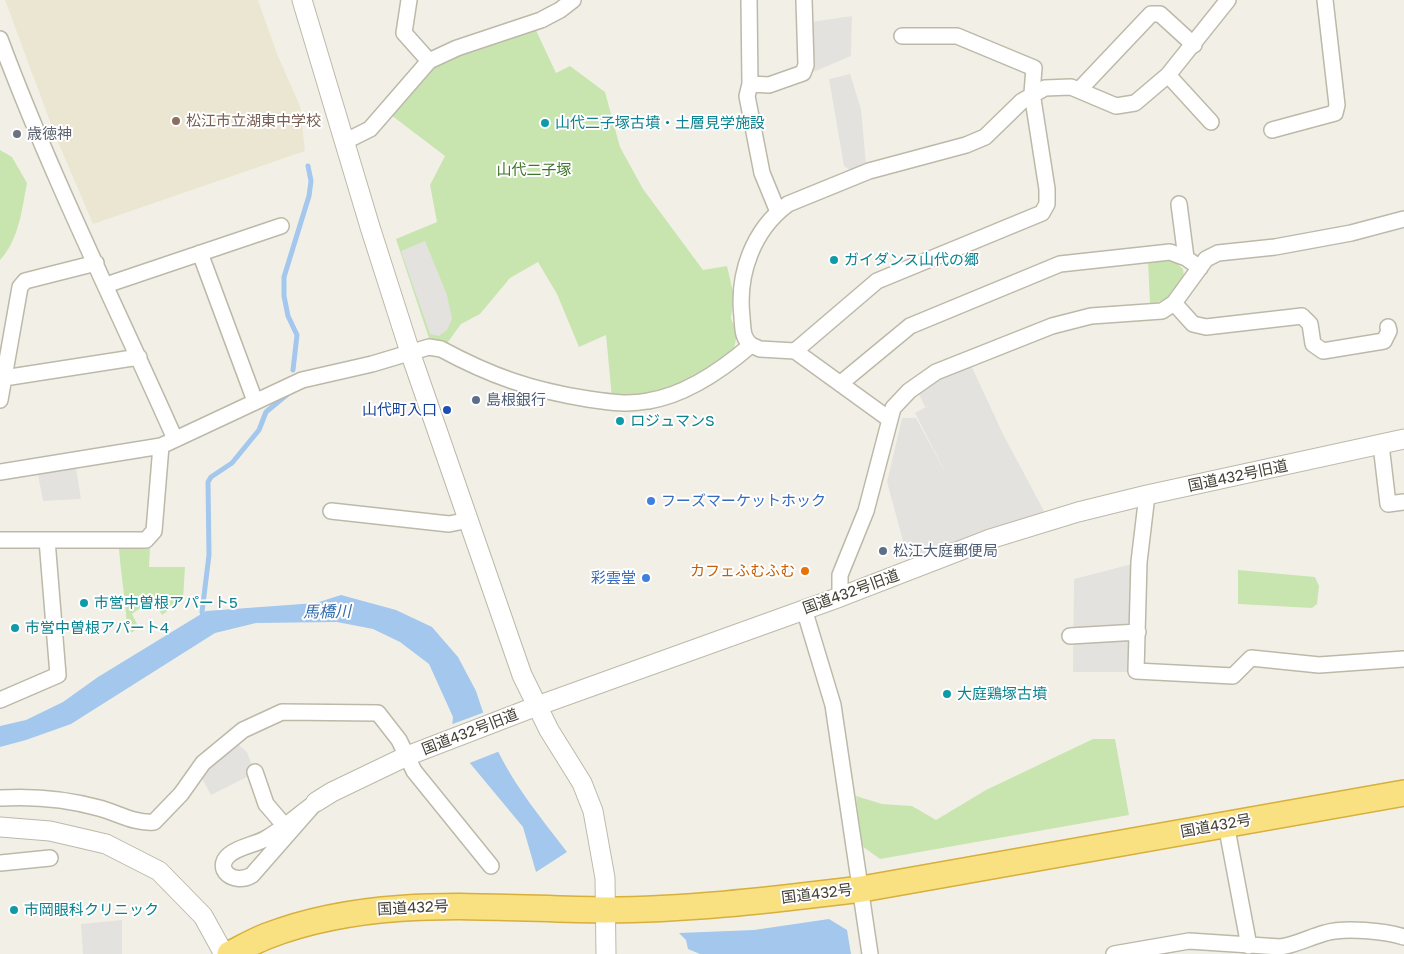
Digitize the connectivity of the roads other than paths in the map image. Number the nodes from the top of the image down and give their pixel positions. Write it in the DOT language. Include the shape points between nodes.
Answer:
graph roads {
  1 [pos="302,0"];
  2 [pos="409,0"];
  3 [pos="573,0"];
  4 [pos="749,0"];
  5 [pos="804,0"];
  6 [pos="1228,0"];
  7 [pos="1325,0"];
  8 [pos="902,36"];
  9 [pos="0,39"];
  10 [pos="1194,45"];
  11 [pos="429,61"];
  12 [pos="1168,75"];
  13 [pos="750,84"];
  14 [pos="1080,90"];
  15 [pos="1032,93"];
  16 [pos="1211,122"];
  17 [pos="1272,130"];
  18 [pos="344,142"];
  19 [pos="1179,204"];
  20 [pos="778,212"];
  21 [pos="1404,219"];
  22 [pos="282,226"];
  23 [pos="200,253"];
  24 [pos="1186,258"];
  25 [pos="96,263"];
  26 [pos="1200,268"];
  27 [pos="106,285"];
  28 [pos="1174,303"];
  29 [pos="1388,327"];
  30 [pos="751,345"];
  31 [pos="795,351"];
  32 [pos="410,352"];
  33 [pos="139,357"];
  34 [pos="4,378"];
  35 [pos="841,383"];
  36 [pos="0,400"];
  37 [pos="255,401"];
  38 [pos="889,419"];
  39 [pos="175,439"];
  40 [pos="1404,439"];
  41 [pos="1381,445"];
  42 [pos="161,446"];
  43 [pos="0,472"];
  44 [pos="1147,495"];
  45 [pos="1404,502"];
  46 [pos="331,511"];
  47 [pos="469,520"];
  48 [pos="0,540"];
  49 [pos="47,540"];
  50 [pos="840,597"];
  51 [pos="804,610"];
  52 [pos="1138,632"];
  53 [pos="1070,636"];
  54 [pos="1404,660"];
  55 [pos="0,700"];
  56 [pos="536,706"];
  57 [pos="407,756"];
  58 [pos="254,772"];
  59 [pos="1404,793"];
  60 [pos="0,798"];
  61 [pos="316,802"];
  62 [pos="1226,824"];
  63 [pos="284,825"];
  64 [pos="0,827"];
  65 [pos="50,858"];
  66 [pos="0,863"];
  67 [pos="490,866"];
  68 [pos="862,889"];
  69 [pos="605,910"];
  70 [pos="1404,936"];
  71 [pos="1249,946"];
  72 [pos="224,954"];
  73 [pos="230,954"];
  74 [pos="606,954"];
  75 [pos="870,954"];
  76 [pos="1114,954"];
  1 -- 18 [label="street"];
  2 -- 11 [label="street" via="404,33"];
  3 -- 11 [label="street" via="541,20 457,48"];
  4 -- 13 [label="street"];
  5 -- 13 [label="street" via="806,64 803,73 769,85"];
  6 -- 10 [label="street"];
  7 -- 17 [label="street" via="1337,104 1335,113"];
  8 -- 15 [label="street" via="957,36 1034,68"];
  9 -- 25 [label="street" via="29,117"];
  10 -- 12 [label="street"];
  10 -- 14 [label="street" via="1160,14 1151,14"];
  11 -- 18 [label="street" via="370,129"];
  12 -- 14 [label="street" via="1147,95 1127,105 1110,104"];
  12 -- 16 [label="street"];
  13 -- 20 [label="street" via="747,96 756,152"];
  14 -- 15 [label="street" via="1052,87"];
  15 -- 20 [label="street" via="985,137 842,180 788,204"];
  15 -- 31 [label="street" via="1048,198 1042,213 877,281"];
  18 -- 32 [label="street"];
  19 -- 24 [label="street"];
  20 -- 30 [label="street" via="746,260 741,314 744,336"];
  21 -- 26 [label="street" via="1303,242 1218,253 1206,259"];
  22 -- 23 [label="street"];
  23 -- 27 [label="street"];
  23 -- 37 [label="street"];
  24 -- 26 [label="street"];
  24 -- 35 [label="street" via="1170,252 1060,264 910,326"];
  25 -- 27 [label="street"];
  25 -- 34 [label="street" via="25,281 20,287"];
  26 -- 28 [label="street"];
  27 -- 33 [label="street"];
  28 -- 29 [label="street" via="1193,324 1206,327 1302,316 1310,324 1313,344 1323,351 1384,341"];
  28 -- 38 [label="street" via="1156,312 1091,316 1052,326 949,365 909,391 893,408"];
  30 -- 31 [label="street"];
  30 -- 32 [label="street" via="697,384 667,397 625,404 557,394 505,380 441,349 429,347"];
  31 -- 35 [label="street"];
  32 -- 37 [label="street" via="302,380"];
  32 -- 47 [label="street"];
  33 -- 34 [label="street"];
  33 -- 39 [label="street"];
  34 -- 36 [label="street"];
  35 -- 38 [label="street"];
  37 -- 39 [label="street"];
  38 -- 50 [label="street" via="866,512 840,575"];
  39 -- 42 [label="street"];
  40 -- 41 [label="street, 国道432号旧道"];
  41 -- 44 [label="street, 国道432号旧道"];
  41 -- 45 [label="street" via="1388,504"];
  42 -- 43 [label="street"];
  42 -- 49 [label="street" via="151,537 141,541"];
  44 -- 50 [label="street, 国道432号旧道" via="990,539"];
  44 -- 52 [label="street" via="1139,562"];
  46 -- 47 [label="street" via="449,524"];
  47 -- 56 [label="street" via="522,675"];
  48 -- 49 [label="street"];
  49 -- 55 [label="street" via="58,675"];
  50 -- 51 [label="street, 国道432号旧道"];
  51 -- 56 [label="street, 国道432号旧道"];
  51 -- 68 [label="street" via="833,705"];
  52 -- 53 [label="street"];
  52 -- 54 [label="street" via="1136,671 1233,676 1251,658 1319,665"];
  56 -- 57 [label="street, 国道432号旧道"];
  56 -- 69 [label="street" via="582,783 593,811 605,878"];
  57 -- 60 [label="street" via="378,713 282,712 243,730 203,763 181,794 154,822 142,824 100,808 70,802"];
  57 -- 61 [label="street, 国道432号旧道"];
  57 -- 67 [label="street" via="414,770"];
  58 -- 63 [label="street" via="266,804"];
  59 -- 62 [label="highway, 国道432号"];
  61 -- 63 [label="street, 国道432号旧道"];
  61 -- 63 [label="street, 国道432号旧道" via="252,875 244,880 234,880 227,874 225,859 231,853 265,839"];
  62 -- 68 [label="highway, 国道432号"];
  62 -- 71 [label="street"];
  64 -- 72 [label="street" via="50,831 106,844 159,871 203,916"];
  65 -- 66 [label="street"];
  68 -- 69 [label="highway, 国道432号" via="693,906"];
  68 -- 75 [label="street"];
  69 -- 73 [label="highway, 国道432号" via="484,905 406,906 302,924 266,936"];
  69 -- 74 [label="street"];
  70 -- 71 [label="street" via="1343,930 1324,933 1292,946"];
  71 -- 76 [label="street" via="1189,941"];
}
